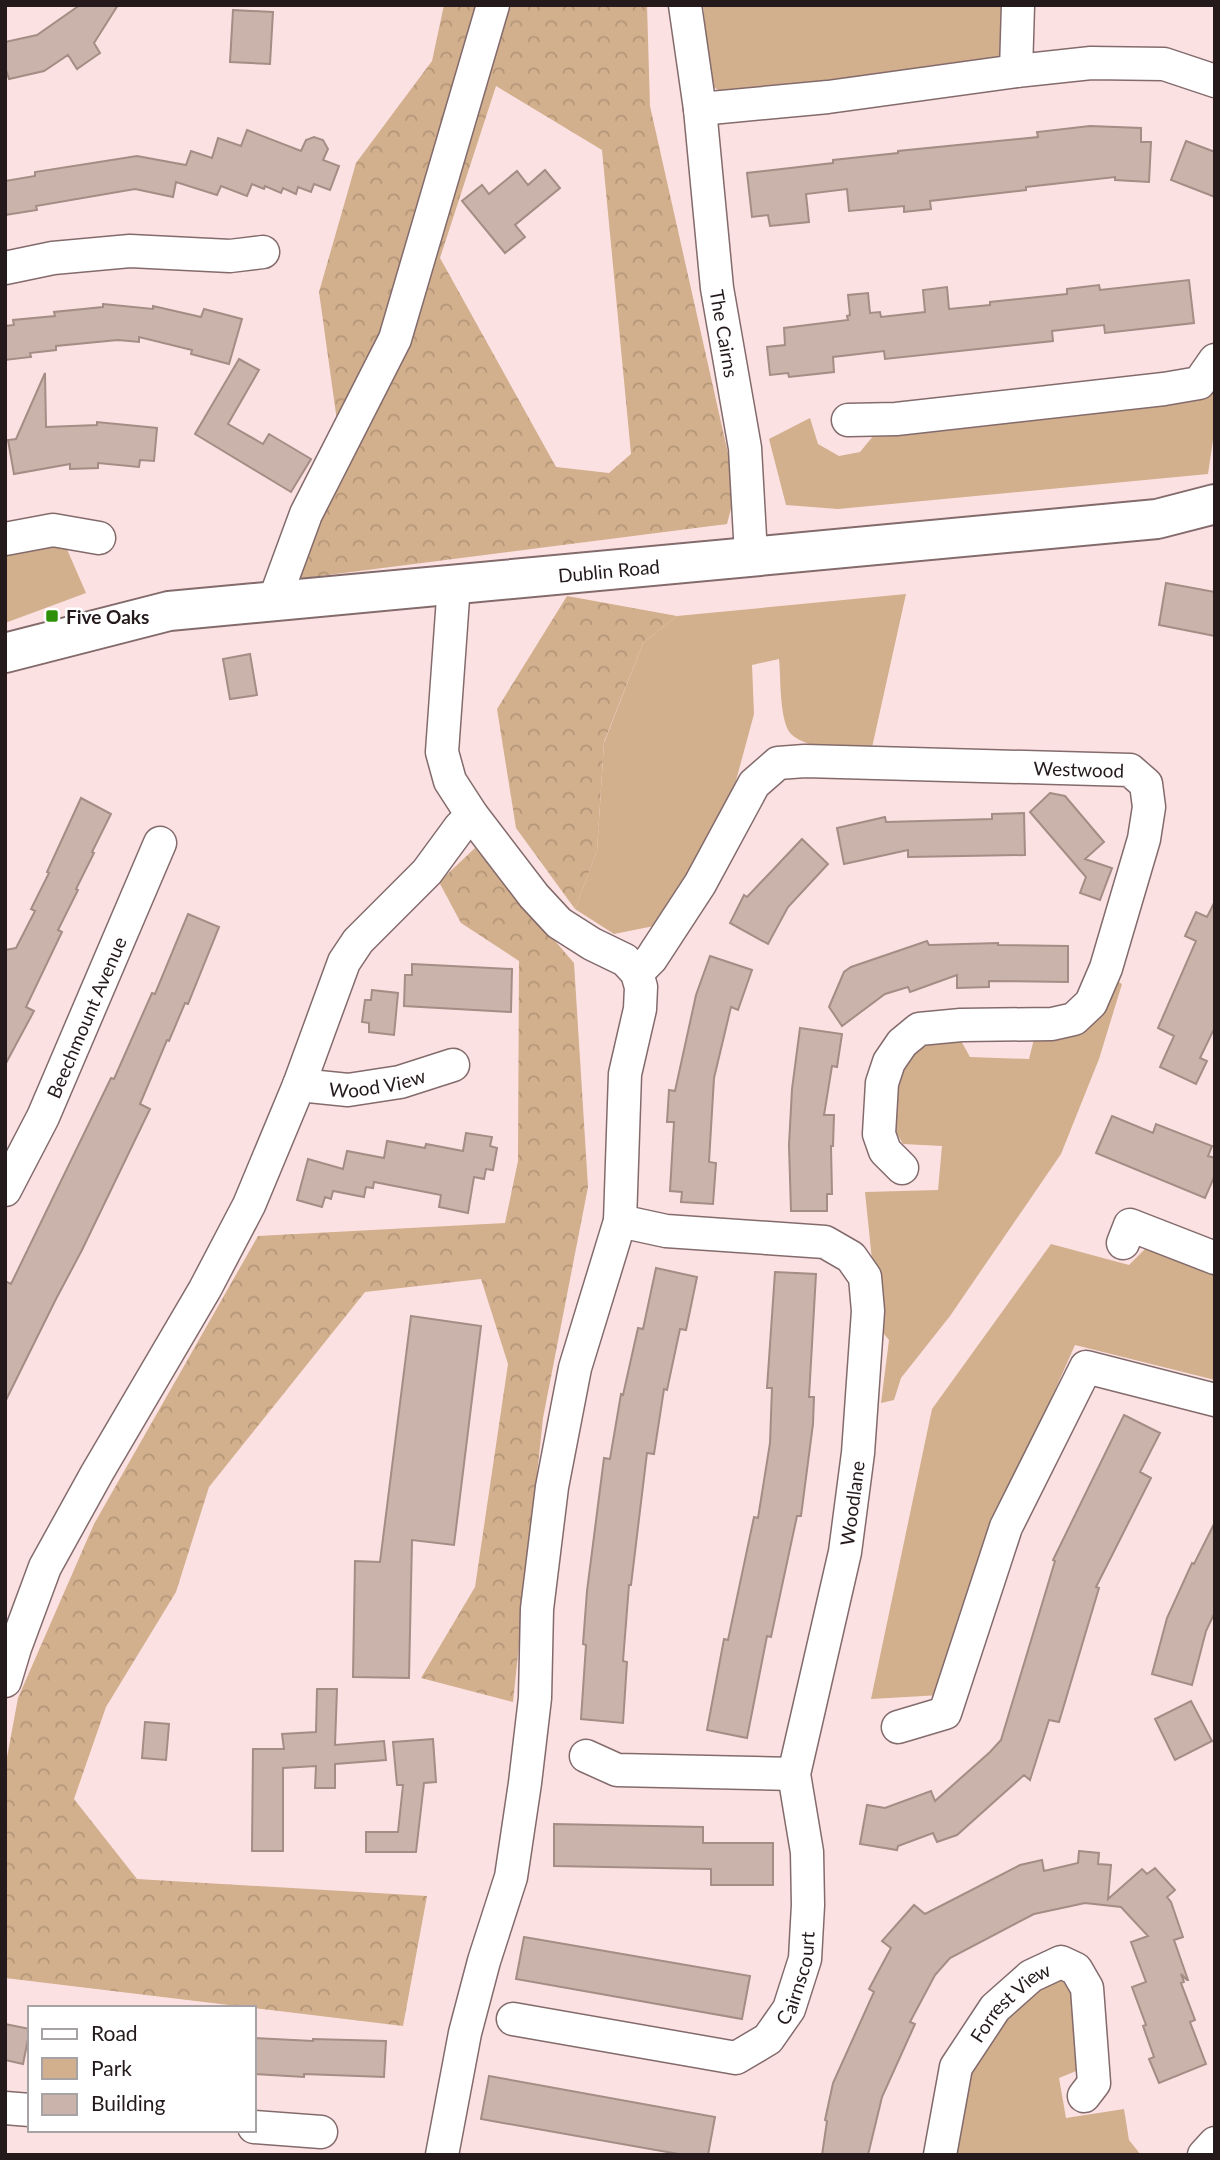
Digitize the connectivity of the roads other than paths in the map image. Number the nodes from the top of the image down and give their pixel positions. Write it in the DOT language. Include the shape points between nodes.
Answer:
graph roads {
  1 [pos="493,5"];
  2 [pos="685,5"];
  3 [pos="1018,5"];
  4 [pos="1016,71"];
  5 [pos="1215,81"];
  6 [pos="700,109"];
  7 [pos="263,252"];
  8 [pos="5,268"];
  9 [pos="1215,360"];
  10 [pos="848,419"];
  11 [pos="1215,504"];
  12 [pos="99,537"];
  13 [pos="5,539"];
  14 [pos="751,555"];
  15 [pos="454,584"];
  16 [pos="274,601"];
  17 [pos="5,653"];
  18 [pos="472,815"];
  19 [pos="160,843"];
  20 [pos="637,973"];
  21 [pos="453,1065"];
  22 [pos="299,1085"];
  23 [pos="902,1168"];
  24 [pos="5,1190"];
  25 [pos="620,1221"];
  26 [pos="1123,1243"];
  27 [pos="1215,1258"];
  28 [pos="1215,1399"];
  29 [pos="5,1681"];
  30 [pos="898,1727"];
  31 [pos="586,1756"];
  32 [pos="794,1774"];
  33 [pos="513,2019"];
  34 [pos="1084,2096"];
  35 [pos="5,2108"];
  36 [pos="28,2110"];
  37 [pos="256,2127"];
  38 [pos="321,2132"];
  39 [pos="1215,2143"];
  40 [pos="442,2155"];
  41 [pos="940,2155"];
  42 [pos="1205,2155"];
  1 -- 16 [label="street" via="395,339 306,514"];
  2 -- 6 [label="street, The Cairns"];
  3 -- 4 [label="street"];
  4 -- 5 [label="street" via="1091,63 1164,64"];
  4 -- 6 [label="street"];
  6 -- 14 [label="street, The Cairns" via="717,288 745,448"];
  7 -- 8 [label="street" via="230,256 130,251 52,258"];
  9 -- 10 [label="street" via="1199,383 1164,390 896,419"];
  11 -- 14 [label="main road, Dublin Road" via="1157,519"];
  12 -- 13 [label="street" via="53,530"];
  14 -- 15 [label="main road, Dublin Road"];
  15 -- 16 [label="main road, Dublin Road"];
  15 -- 18 [label="street" via="442,752 450,782"];
  16 -- 17 [label="main road, Dublin Road" via="153,613"];
  18 -- 20 [label="street" via="559,923 625,960"];
  18 -- 22 [label="street" via="344,962"];
  19 -- 24 [label="street, Beechmount Avenue" via="43,1117"];
  20 -- 23 [label="street, Westwood" via="700,884 754,784 778,763 1130,770 1146,784 1146,828 1106,968 1091,1003 1074,1019 1052,1024 919,1029 901,1043 883,1083 879,1134 885,1151"];
  20 -- 25 [label="street" via="640,1009 625,1074"];
  21 -- 22 [label="street, Wood View" via="400,1082 348,1090"];
  22 -- 29 [label="street" via="249,1205 205,1289 45,1567"];
  25 -- 32 [label="street, Woodlane" via="666,1231 825,1242 850,1257 864,1277 868,1311 858,1454 845,1552"];
  25 -- 40 [label="street" via="575,1368 552,1487 537,1609 535,1698 511,1877 465,2033"];
  26 -- 27 [label="street" via="1130,1224"];
  28 -- 30 [label="street" via="1086,1367 1006,1527 946,1713"];
  31 -- 32 [label="street" via="617,1770"];
  32 -- 33 [label="street, Cairnscourt" via="807,1852 805,1959 789,2008 768,2039 736,2058"];
  34 -- 41 [label="street, Forrest View" via="1094,2082 1087,1988 1076,1969 1061,1962 1031,1976 995,2008 956,2067"];
  35 -- 36 [label="street"];
  37 -- 38 [label="street"];
  39 -- 42 [label="street"];
}
